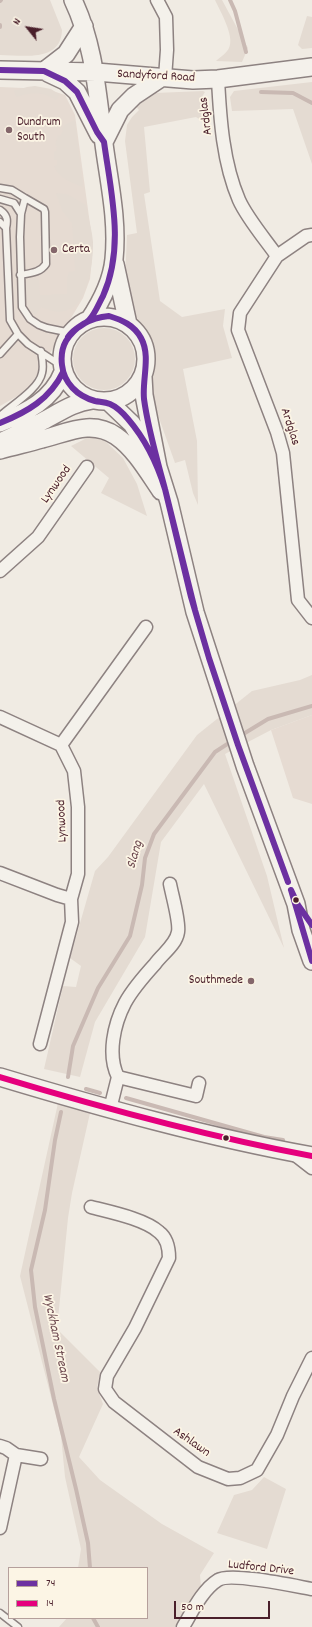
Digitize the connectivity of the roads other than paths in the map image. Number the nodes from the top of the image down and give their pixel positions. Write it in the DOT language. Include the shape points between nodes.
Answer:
graph roads {
  1 [pos="73,0"];
  2 [pos="157,0"];
  3 [pos="84,26"];
  4 [pos="312,67"];
  5 [pos="0,70"];
  6 [pos="44,71"];
  7 [pos="96,72"];
  8 [pos="163,78"];
  9 [pos="218,79"];
  10 [pos="104,142"];
  11 [pos="0,188"];
  12 [pos="25,198"];
  13 [pos="0,199"];
  14 [pos="0,210"];
  15 [pos="21,214"];
  16 [pos="0,222"];
  17 [pos="6,228"];
  18 [pos="312,235"];
  19 [pos="277,256"];
  20 [pos="114,260"];
  21 [pos="20,275"];
  22 [pos="89,320"];
  23 [pos="128,324"];
  24 [pos="71,333"];
  25 [pos="18,334"];
  26 [pos="40,351"];
  27 [pos="0,354"];
  28 [pos="63,369"];
  29 [pos="143,377"];
  30 [pos="101,401"];
  31 [pos="0,416"];
  32 [pos="0,423"];
  33 [pos="0,442"];
  34 [pos="0,450"];
  35 [pos="87,467"];
  36 [pos="158,467"];
  37 [pos="169,502"];
  38 [pos="0,571"];
  39 [pos="312,618"];
  40 [pos="146,627"];
  41 [pos="0,717"];
  42 [pos="61,745"];
  43 [pos="0,873"];
  44 [pos="170,884"];
  45 [pos="71,899"];
  46 [pos="296,904"];
  47 [pos="312,925"];
  48 [pos="312,962"];
  49 [pos="40,1044"];
  50 [pos="118,1076"];
  51 [pos="0,1077"];
  52 [pos="199,1083"];
  53 [pos="110,1109"];
  54 [pos="294,1153"];
  55 [pos="312,1156"];
  56 [pos="312,1168"];
  57 [pos="91,1207"];
  58 [pos="312,1358"];
  59 [pos="0,1446"];
  60 [pos="16,1455"];
  61 [pos="41,1459"];
  62 [pos="0,1528"];
  63 [pos="312,1589"];
  64 [pos="0,1612"];
  65 [pos="8,1619"];
  66 [pos="8,1619"];
  67 [pos="18,1627"];
  68 [pos="183,1627"];
  1 -- 3 [label="main road"];
  2 -- 8 [label="street" via="166,17 167,50"];
  3 -- 6 [label="main road" via="66,54"];
  3 -- 7 [label="main road"];
  4 -- 9 [label="main road, Sandyford Road"];
  5 -- 6 [label="main road, Sandyford Road"];
  6 -- 7 [label="main road, Sandyford Road"];
  6 -- 10 [label="main road" via="65,81 77,92"];
  7 -- 8 [label="main road, Sandyford Road"];
  7 -- 10 [label="main road"];
  8 -- 9 [label="main road, Sandyford Road"];
  8 -- 10 [label="main road" via="134,96 120,110"];
  9 -- 19 [label="street, Ardglas" via="228,164 240,200"];
  10 -- 20 [label="main road" via="115,225"];
  11 -- 12 [label="lane" via="12,190"];
  12 -- 15 [label="lane"];
  12 -- 21 [label="lane" via="45,212 46,264 41,270"];
  13 -- 15 [label="lane" via="14,203"];
  14 -- 17 [label="lane" via="5,213 8,220"];
  15 -- 21 [label="lane"];
  16 -- 17 [label="lane"];
  17 -- 25 [label="lane" via="10,320"];
  18 -- 19 [label="street, Ardglas" via="306,236"];
  19 -- 39 [label="street, Ardglas" via="240,312 238,330 283,453 298,600"];
  20 -- 22 [label="main road" via="108,284"];
  20 -- 23 [label="main road"];
  21 -- 24 [label="lane" via="22,307 30,319 47,328"];
  22 -- 23 [label="main road" via="108,317"];
  22 -- 24 [label="main road"];
  23 -- 29 [label="main road" via="142,339 146,352"];
  24 -- 28 [label="main road" via="63,348"];
  25 -- 26 [label="lane"];
  25 -- 27 [label="lane"];
  26 -- 28 [label="lane"];
  26 -- 31 [label="lane" via="43,372 40,379 31,391"];
  28 -- 30 [label="main road" via="70,386 76,392"];
  28 -- 32 [label="main road" via="58,383 46,398 22,414"];
  29 -- 30 [label="main road" via="136,388 125,396"];
  29 -- 36 [label="main road"];
  30 -- 33 [label="main road" via="82,401 72,405"];
  30 -- 36 [label="main road" via="132,424"];
  34 -- 37 [label="main road" via="80,428 93,427 105,430 116,436 138,458"];
  35 -- 38 [label="street, Lynwood" via="38,537"];
  36 -- 37 [label="main road"];
  37 -- 46 [label="main road" via="195,612 217,683"];
  40 -- 42 [label="street"];
  41 -- 42 [label="street"];
  42 -- 45 [label="street, Lynwood" via="74,771 78,807 78,874"];
  43 -- 45 [label="street"];
  44 -- 50 [label="street" via="178,931 176,940 125,1003 116,1027 113,1056"];
  45 -- 49 [label="street, Lynwood" via="72,922"];
  46 -- 47 [label="main road"];
  46 -- 48 [label="main road" via="301,930"];
  50 -- 52 [label="street" via="196,1096"];
  50 -- 53 [label="street"];
  51 -- 53 [label="main road"];
  53 -- 54 [label="main road"];
  54 -- 55 [label="main road"];
  54 -- 56 [label="street"];
  57 -- 58 [label="street, Ashlawn" via="148,1225 160,1232 166,1241 169,1258 107,1376 105,1389 114,1402 198,1468 228,1479 240,1478 257,1470 277,1435"];
  59 -- 60 [label="street"];
  60 -- 61 [label="street"];
  60 -- 62 [label="street"];
  63 -- 68 [label="street, Ludford Drive" via="285,1583 230,1577 219,1579 211,1585"];
  64 -- 66 [label="lane"];
  65 -- 67 [label="lane"];
}
